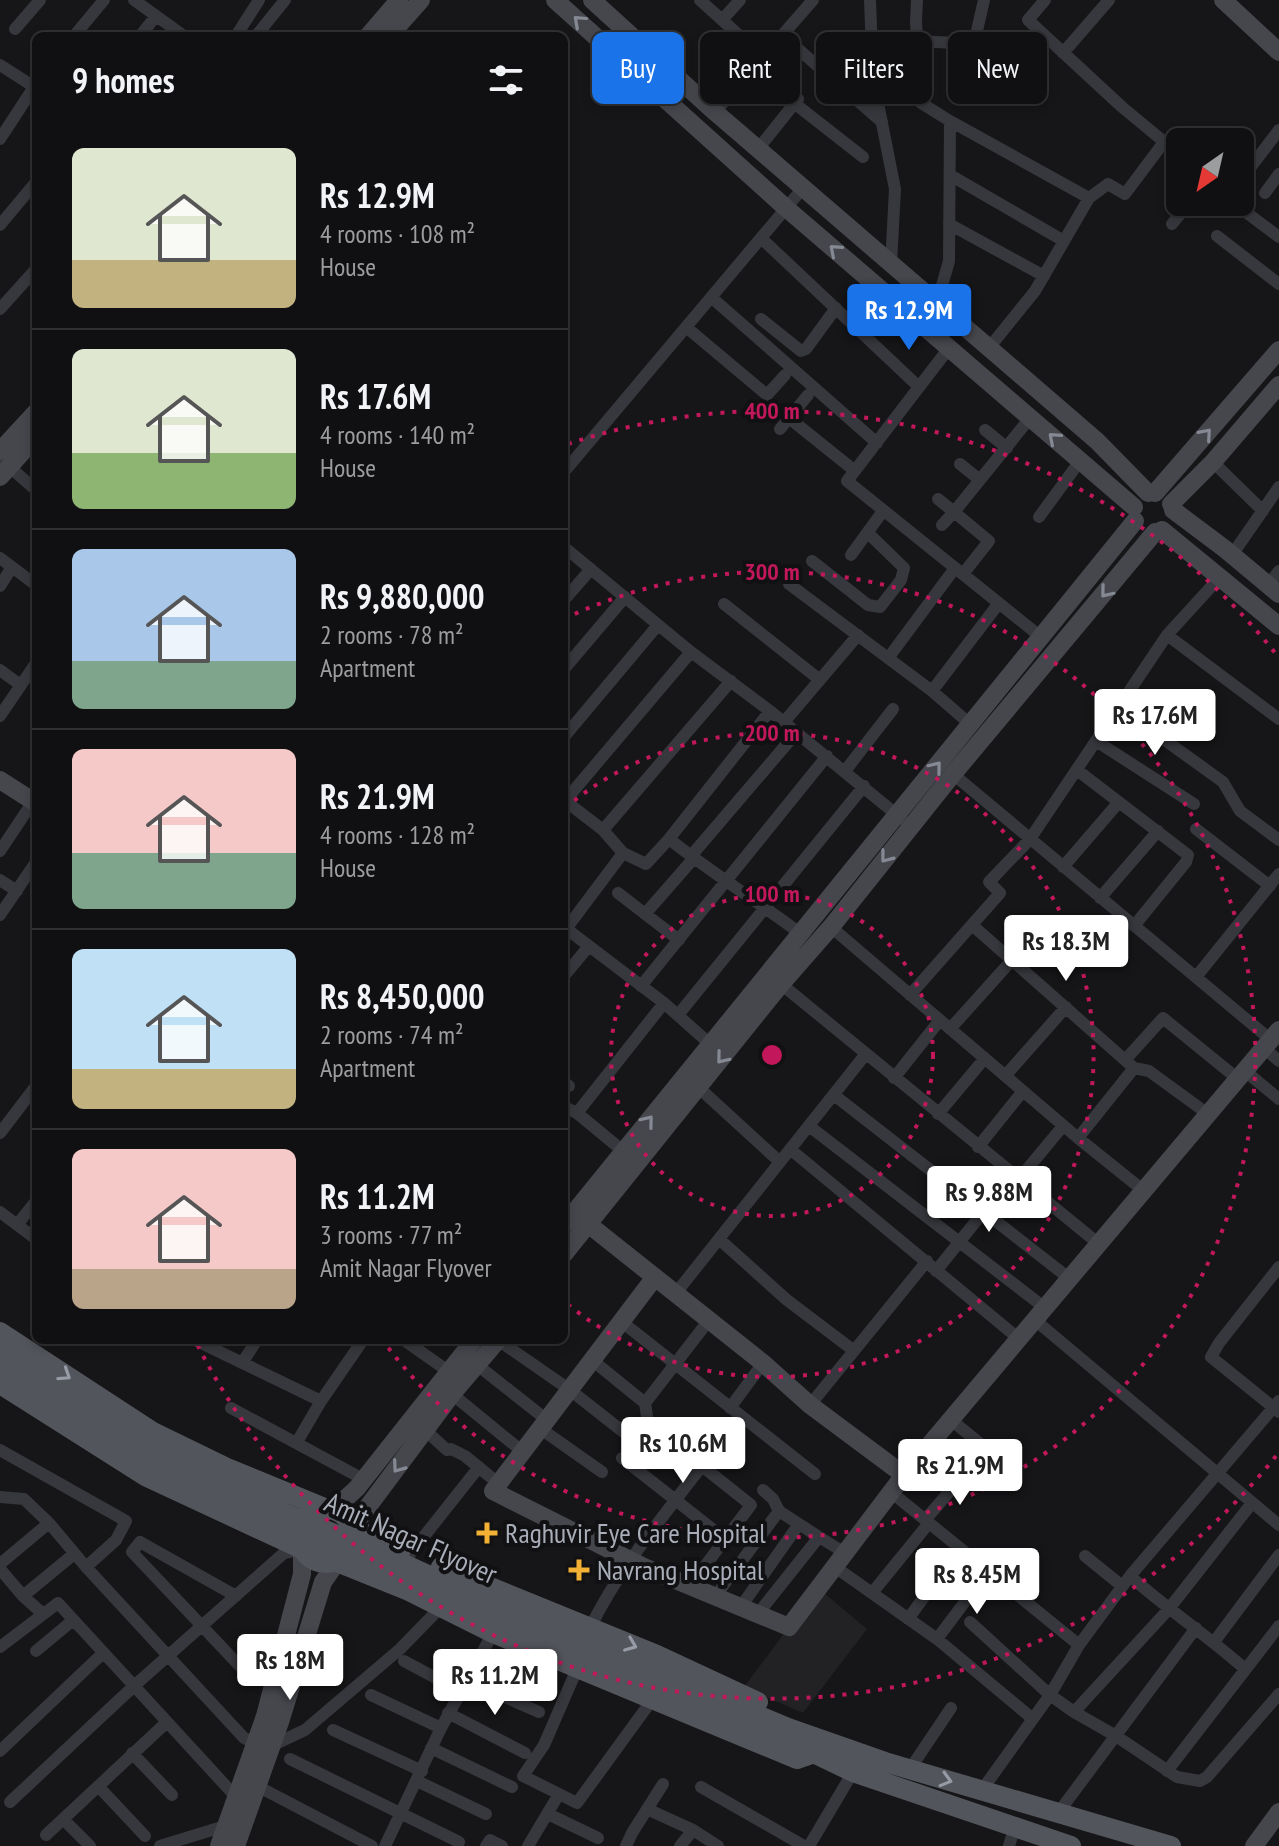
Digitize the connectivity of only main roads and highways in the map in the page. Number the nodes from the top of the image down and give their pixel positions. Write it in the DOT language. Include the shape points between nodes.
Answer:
graph roads {
  1 [pos="0,1332"];
  2 [pos="0,1353"];
  3 [pos="0,1368"];
  4 [pos="0,1384"];
  5 [pos="327,1509"];
  6 [pos="352,1528"];
  7 [pos="302,1549"];
  8 [pos="337,1562"];
  9 [pos="786,1734"];
  10 [pos="816,1746"];
  11 [pos="1012,1837"];
  12 [pos="1060,1844"];
  13 [pos="1171,1846"];
  1 -- 5 [label="main road, one-way" via="153,1432"];
  2 -- 9 [label="main road, Amit Nagar Flyover, bridge" via="147,1448"];
  3 -- 9 [label="main road, Amit Nagar Flyover, bridge" via="139,1458 217,1499 577,1654"];
  4 -- 7 [label="main road" via="147,1477"];
  5 -- 6 [label="main road" via="343,1514"];
  5 -- 7 [label="main road" via="311,1513 301,1525"];
  6 -- 8 [label="main road" via="353,1544"];
  6 -- 10 [label="main road, one-way" via="657,1655 803,1723"];
  7 -- 8 [label="main road" via="313,1561"];
  8 -- 10 [label="main road" via="797,1759"];
  9 -- 10 [label="main road, Amit Nagar Flyover"];
  10 -- 11 [label="main road" via="853,1772"];
  10 -- 13 [label="main road, one-way"];
  11 -- 12 [label="main road"];
}
